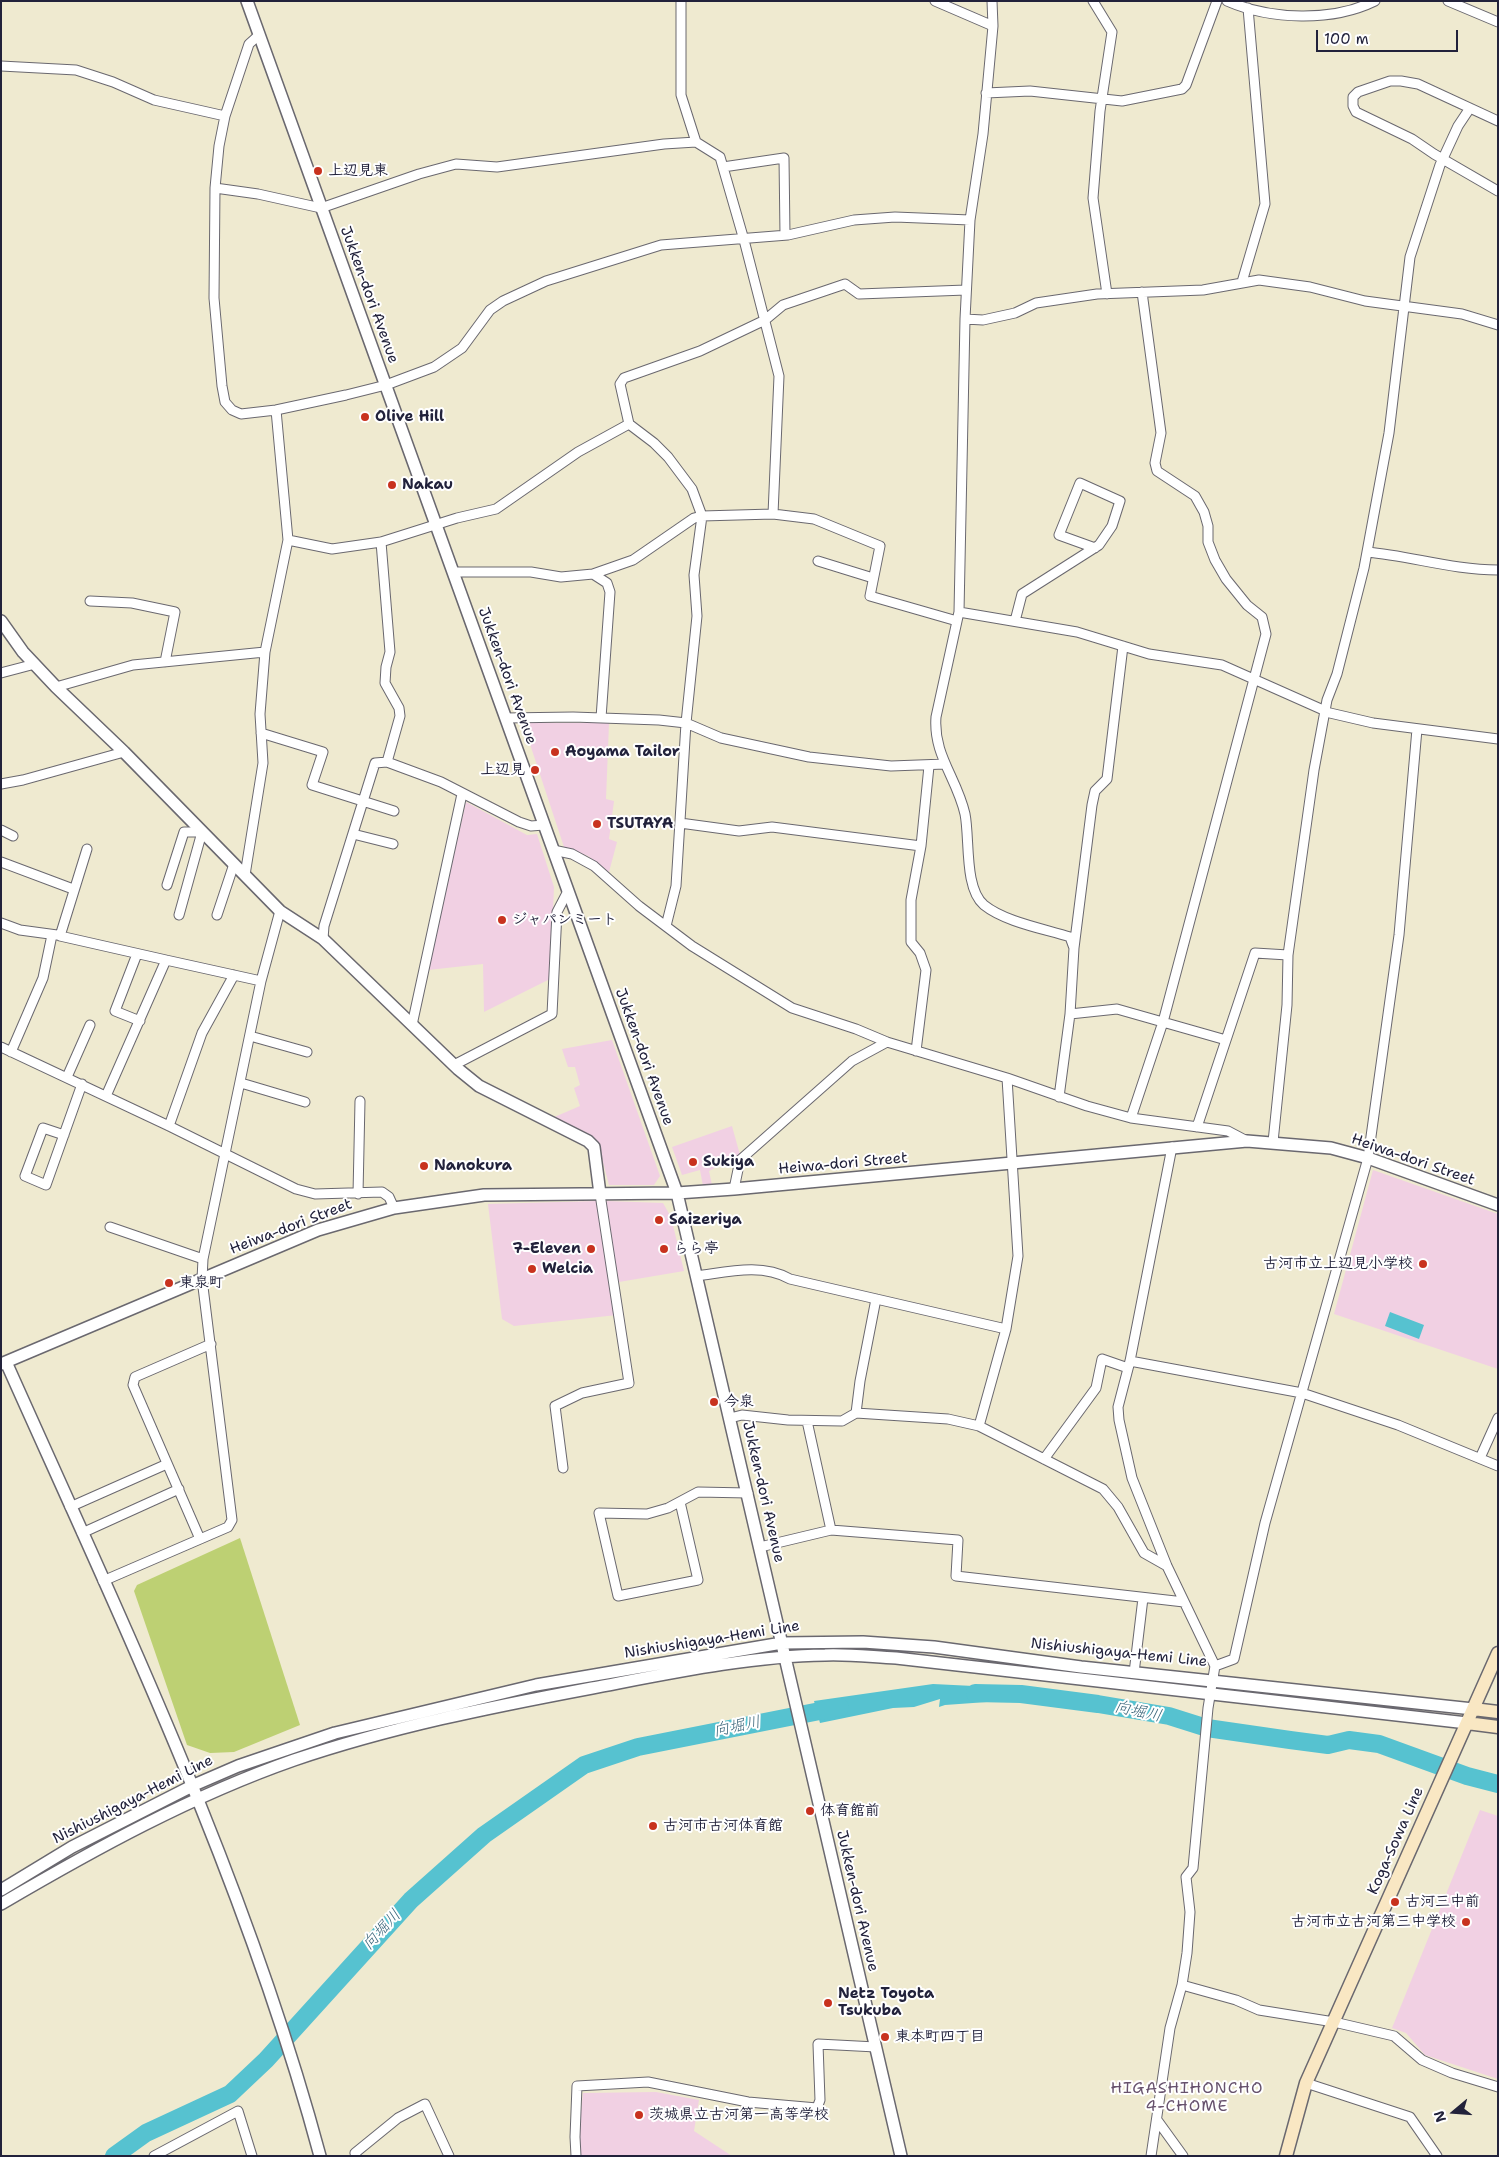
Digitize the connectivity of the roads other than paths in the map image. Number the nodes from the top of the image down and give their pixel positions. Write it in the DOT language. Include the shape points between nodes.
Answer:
graph roads {
  1 [pos="247,1"];
  2 [pos="680,1"];
  3 [pos="935,1"];
  4 [pos="992,1"];
  5 [pos="1093,1"];
  6 [pos="1217,1"];
  7 [pos="1227,1"];
  8 [pos="1375,1"];
  9 [pos="1448,1"];
  10 [pos="1248,8"];
  11 [pos="1498,22"];
  12 [pos="992,26"];
  13 [pos="259,35"];
  14 [pos="1,66"];
  15 [pos="986,93"];
  16 [pos="1102,100"];
  17 [pos="1470,108"];
  18 [pos="225,116"];
  19 [pos="1498,121"];
  20 [pos="696,142"];
  21 [pos="1443,160"];
  22 [pos="723,167"];
  23 [pos="215,188"];
  24 [pos="1498,191"];
  25 [pos="321,208"];
  26 [pos="970,220"];
  27 [pos="786,235"];
  28 [pos="744,240"];
  29 [pos="1242,282"];
  30 [pos="966,290"];
  31 [pos="1142,292"];
  32 [pos="1107,294"];
  33 [pos="1404,307"];
  34 [pos="964,319"];
  35 [pos="765,320"];
  36 [pos="1498,325"];
  37 [pos="386,385"];
  38 [pos="276,410"];
  39 [pos="629,424"];
  40 [pos="773,514"];
  41 [pos="702,516"];
  42 [pos="437,526"];
  43 [pos="288,540"];
  44 [pos="381,542"];
  45 [pos="1095,548"];
  46 [pos="1367,552"];
  47 [pos="818,561"];
  48 [pos="1498,570"];
  49 [pos="454,572"];
  50 [pos="593,574"];
  51 [pos="874,578"];
  52 [pos="90,600"];
  53 [pos="958,617"];
  54 [pos="1,621"];
  55 [pos="1015,621"];
  56 [pos="6,634"];
  57 [pos="1123,646"];
  58 [pos="265,652"];
  59 [pos="165,662"];
  60 [pos="35,664"];
  61 [pos="1,673"];
  62 [pos="1256,680"];
  63 [pos="56,687"];
  64 [pos="1325,712"];
  65 [pos="506,718"];
  66 [pos="601,718"];
  67 [pos="686,723"];
  68 [pos="1417,730"];
  69 [pos="261,733"];
  70 [pos="1498,739"];
  71 [pos="124,752"];
  72 [pos="387,762"];
  73 [pos="945,764"];
  74 [pos="929,766"];
  75 [pos="1,784"];
  76 [pos="462,794"];
  77 [pos="363,801"];
  78 [pos="394,811"];
  79 [pos="680,823"];
  80 [pos="544,825"];
  81 [pos="1,830"];
  82 [pos="202,832"];
  83 [pos="353,834"];
  84 [pos="13,836"];
  85 [pos="393,844"];
  86 [pos="921,846"];
  87 [pos="87,848"];
  88 [pos="554,850"];
  89 [pos="1,862"];
  90 [pos="234,864"];
  91 [pos="245,875"];
  92 [pos="167,885"];
  93 [pos="73,889"];
  94 [pos="568,891"];
  95 [pos="280,911"];
  96 [pos="179,915"];
  97 [pos="217,915"];
  98 [pos="1,923"];
  99 [pos="666,926"];
  100 [pos="56,935"];
  101 [pos="322,939"];
  102 [pos="1074,948"];
  103 [pos="137,954"];
  104 [pos="1288,955"];
  105 [pos="166,960"];
  106 [pos="234,975"];
  107 [pos="261,980"];
  108 [pos="1070,1014"];
  109 [pos="140,1021"];
  110 [pos="1163,1022"];
  111 [pos="90,1025"];
  112 [pos="412,1025"];
  113 [pos="250,1036"];
  114 [pos="1226,1040"];
  115 [pos="887,1042"];
  116 [pos="1,1048"];
  117 [pos="916,1051"];
  118 [pos="11,1052"];
  119 [pos="307,1052"];
  120 [pos="454,1065"];
  121 [pos="67,1077"];
  122 [pos="1007,1078"];
  123 [pos="241,1083"];
  124 [pos="82,1084"];
  125 [pos="106,1096"];
  126 [pos="1059,1097"];
  127 [pos="360,1101"];
  128 [pos="305,1102"];
  129 [pos="1131,1118"];
  130 [pos="169,1126"];
  131 [pos="1197,1127"];
  132 [pos="64,1135"];
  133 [pos="1247,1141"];
  134 [pos="1272,1142"];
  135 [pos="1172,1147"];
  136 [pos="226,1153"];
  137 [pos="1368,1158"];
  138 [pos="1011,1163"];
  139 [pos="734,1189"];
  140 [pos="677,1193"];
  141 [pos="358,1194"];
  142 [pos="600,1194"];
  143 [pos="1498,1205"];
  144 [pos="394,1208"];
  145 [pos="110,1227"];
  146 [pos="203,1259"];
  147 [pos="697,1276"];
  148 [pos="202,1279"];
  149 [pos="876,1299"];
  150 [pos="1006,1329"];
  151 [pos="211,1344"];
  152 [pos="3,1363"];
  153 [pos="1129,1365"];
  154 [pos="1302,1393"];
  155 [pos="856,1414"];
  156 [pos="730,1418"];
  157 [pos="1498,1418"];
  158 [pos="807,1421"];
  159 [pos="979,1426"];
  160 [pos="1480,1458"];
  161 [pos="1044,1459"];
  162 [pos="167,1464"];
  163 [pos="1498,1466"];
  164 [pos="563,1468"];
  165 [pos="179,1489"];
  166 [pos="748,1494"];
  167 [pos="680,1502"];
  168 [pos="70,1507"];
  169 [pos="831,1530"];
  170 [pos="82,1533"];
  171 [pos="200,1539"];
  172 [pos="760,1547"];
  173 [pos="1166,1566"];
  174 [pos="103,1581"];
  175 [pos="1143,1598"];
  176 [pos="1184,1602"];
  177 [pos="782,1643"];
  178 [pos="1497,1656"];
  179 [pos="786,1657"];
  180 [pos="1215,1666"];
  181 [pos="1134,1673"];
  182 [pos="1211,1680"];
  183 [pos="1210,1694"];
  184 [pos="1473,1709"];
  185 [pos="1498,1712"];
  186 [pos="1467,1722"];
  187 [pos="1498,1727"];
  188 [pos="194,1785"];
  189 [pos="200,1800"];
  190 [pos="1,1890"];
  191 [pos="1,1904"];
  192 [pos="1182,1984"];
  193 [pos="1334,2022"];
  194 [pos="876,2048"];
  195 [pos="1306,2083"];
  196 [pos="1498,2087"];
  197 [pos="1157,2120"];
  198 [pos="154,2156"];
  199 [pos="252,2156"];
  200 [pos="320,2156"];
  201 [pos="356,2156"];
  202 [pos="449,2156"];
  203 [pos="576,2156"];
  204 [pos="901,2156"];
  205 [pos="1151,2156"];
  206 [pos="1183,2156"];
  207 [pos="1286,2156"];
  208 [pos="1437,2156"];
  1 -- 13 [label="street, Jukken-dori Avenue"];
  2 -- 20 [label="street" via="681,95"];
  3 -- 12 [label="street"];
  4 -- 12 [label="street"];
  5 -- 16 [label="street" via="1112,32"];
  6 -- 16 [label="street" via="1182,89 1122,101"];
  7 -- 10 [label="street"];
  8 -- 10 [label="street" via="1360,8 1304,17"];
  9 -- 11 [label="street"];
  10 -- 29 [label="street" via="1265,204"];
  12 -- 15 [label="street"];
  13 -- 18 [label="street" via="249,44"];
  13 -- 25 [label="street, Jukken-dori Avenue"];
  14 -- 18 [label="street" via="76,70 154,100"];
  15 -- 16 [label="street" via="1030,91"];
  15 -- 26 [label="street"];
  16 -- 32 [label="street" via="1093,198"];
  17 -- 19 [label="street"];
  17 -- 21 [label="street"];
  17 -- 21 [label="street" via="1418,84 1401,81 1390,81 1358,92 1353,97 1356,112 1412,139"];
  18 -- 23 [label="street"];
  20 -- 22 [label="street" via="720,157"];
  20 -- 25 [label="street" via="497,167 456,164"];
  21 -- 24 [label="street"];
  21 -- 33 [label="street" via="1410,257"];
  22 -- 27 [label="street" via="784,158"];
  22 -- 28 [label="street"];
  23 -- 25 [label="street"];
  23 -- 38 [label="street" via="214,298 225,402 242,414"];
  25 -- 37 [label="street, Jukken-dori Avenue"];
  26 -- 27 [label="street" via="895,217 854,220"];
  26 -- 30 [label="street"];
  27 -- 28 [label="street"];
  28 -- 35 [label="street"];
  28 -- 37 [label="street" via="661,245 546,280 490,310 462,348 436,365"];
  29 -- 31 [label="street" via="1203,290"];
  29 -- 33 [label="street" via="1283,283"];
  30 -- 34 [label="street"];
  30 -- 35 [label="street" via="859,294 845,284 783,305"];
  31 -- 32 [label="street"];
  31 -- 62 [label="street" via="1161,433 1155,463 1157,471 1195,496 1204,512 1208,542 1215,560 1247,605 1262,617 1266,634"];
  32 -- 34 [label="street" via="1036,303 1015,313 983,320"];
  33 -- 36 [label="street" via="1462,314"];
  33 -- 46 [label="street" via="1389,433"];
  34 -- 53 [label="street"];
  35 -- 39 [label="street" via="700,351 624,378 620,384"];
  35 -- 40 [label="street" via="779,376"];
  37 -- 38 [label="street"];
  37 -- 42 [label="street, Jukken-dori Avenue"];
  38 -- 43 [label="street"];
  39 -- 41 [label="street" via="668,457 692,489"];
  39 -- 42 [label="street" via="578,452 496,509"];
  40 -- 41 [label="street"];
  40 -- 51 [label="street" via="814,519 880,546"];
  41 -- 50 [label="street" via="694,518 633,560"];
  41 -- 67 [label="street" via="694,575 697,616"];
  42 -- 44 [label="street"];
  42 -- 49 [label="street, Jukken-dori Avenue"];
  43 -- 44 [label="street" via="332,549"];
  43 -- 58 [label="street"];
  44 -- 72 [label="street" via="390,652 385,683 400,708"];
  45 -- 45 [label="street" via="1112,526 1120,501 1080,483 1060,535"];
  45 -- 55 [label="street" via="1022,594"];
  46 -- 48 [label="street" via="1452,567"];
  46 -- 64 [label="street"];
  47 -- 51 [label="street"];
  49 -- 50 [label="street" via="532,572 561,577"];
  49 -- 65 [label="street, Jukken-dori Avenue"];
  50 -- 66 [label="street" via="607,583 610,592"];
  51 -- 53 [label="street" via="870,596"];
  52 -- 59 [label="street" via="132,603 175,612"];
  53 -- 55 [label="street"];
  53 -- 73 [label="street" via="935,731 938,750"];
  54 -- 56 [label="street"];
  55 -- 57 [label="street" via="1077,632"];
  56 -- 60 [label="street"];
  57 -- 62 [label="street" via="1149,654 1222,665"];
  57 -- 102 [label="street" via="1107,779 1095,791 1092,805"];
  58 -- 59 [label="street"];
  58 -- 69 [label="street"];
  59 -- 63 [label="street" via="133,665"];
  60 -- 61 [label="street"];
  60 -- 63 [label="street"];
  62 -- 64 [label="street"];
  62 -- 110 [label="street"];
  63 -- 71 [label="street"];
  64 -- 68 [label="street"];
  64 -- 104 [label="street"];
  65 -- 66 [label="street"];
  65 -- 80 [label="street, Jukken-dori Avenue"];
  66 -- 67 [label="street"];
  67 -- 74 [label="street" via="721,738 809,756 862,765"];
  67 -- 79 [label="street"];
  68 -- 70 [label="street"];
  68 -- 137 [label="street" via="1399,935"];
  69 -- 77 [label="street" via="323,752 312,784"];
  69 -- 91 [label="street" via="263,763"];
  71 -- 75 [label="street"];
  71 -- 82 [label="street"];
  72 -- 76 [label="street" via="441,782"];
  72 -- 77 [label="street" via="375,763"];
  73 -- 74 [label="street"];
  73 -- 102 [label="street" via="965,814 971,876 977,897 1002,916 1070,937"];
  74 -- 86 [label="street"];
  76 -- 80 [label="street" via="519,822 531,826"];
  76 -- 112 [label="street"];
  77 -- 78 [label="street"];
  77 -- 83 [label="street"];
  79 -- 86 [label="street" via="739,831 772,827"];
  79 -- 99 [label="street" via="676,886"];
  80 -- 88 [label="street, Jukken-dori Avenue"];
  81 -- 84 [label="street"];
  82 -- 90 [label="street"];
  82 -- 92 [label="street" via="184,832"];
  82 -- 96 [label="street"];
  83 -- 85 [label="street"];
  83 -- 101 [label="street"];
  86 -- 117 [label="street" via="911,909 911,942 920,953 926,970"];
  87 -- 93 [label="street"];
  88 -- 94 [label="street, Jukken-dori Avenue"];
  88 -- 99 [label="street" via="572,854 594,866"];
  89 -- 93 [label="street"];
  90 -- 91 [label="street"];
  90 -- 97 [label="street"];
  91 -- 95 [label="street"];
  93 -- 100 [label="street"];
  94 -- 120 [label="street" via="556,912 552,1014"];
  94 -- 140 [label="street, Jukken-dori Avenue"];
  95 -- 101 [label="street"];
  95 -- 107 [label="street"];
  98 -- 100 [label="street" via="20,930"];
  99 -- 115 [label="street" via="692,946 792,1008"];
  100 -- 103 [label="street"];
  100 -- 118 [label="street" via="43,978"];
  101 -- 112 [label="street"];
  102 -- 108 [label="street"];
  103 -- 105 [label="street"];
  103 -- 109 [label="street" via="115,1011"];
  104 -- 114 [label="street" via="1255,953"];
  104 -- 134 [label="street" via="1287,1005"];
  105 -- 106 [label="street"];
  105 -- 109 [label="street"];
  106 -- 107 [label="street"];
  106 -- 130 [label="street" via="202,1033"];
  107 -- 113 [label="street"];
  108 -- 110 [label="street" via="1117,1009"];
  108 -- 126 [label="street"];
  109 -- 125 [label="street"];
  110 -- 114 [label="street"];
  110 -- 129 [label="street"];
  111 -- 121 [label="street"];
  112 -- 120 [label="street"];
  113 -- 119 [label="street"];
  113 -- 123 [label="street"];
  114 -- 131 [label="street"];
  115 -- 117 [label="street"];
  115 -- 139 [label="street" via="852,1061 740,1160"];
  116 -- 118 [label="street"];
  117 -- 122 [label="street"];
  118 -- 121 [label="street"];
  120 -- 142 [label="street" via="479,1086 594,1147"];
  121 -- 124 [label="street"];
  122 -- 126 [label="street"];
  122 -- 138 [label="street"];
  123 -- 128 [label="street"];
  123 -- 136 [label="street"];
  124 -- 125 [label="street"];
  124 -- 132 [label="street"];
  125 -- 130 [label="street"];
  126 -- 129 [label="street"];
  127 -- 141 [label="street"];
  129 -- 131 [label="street"];
  130 -- 136 [label="street"];
  131 -- 133 [label="street" via="1228,1131"];
  132 -- 132 [label="street" via="46,1185 25,1176 43,1128"];
  133 -- 134 [label="street, Heiwa-dori Street"];
  133 -- 135 [label="street, Heiwa-dori Street"];
  134 -- 137 [label="street, Heiwa-dori Street" via="1331,1148"];
  135 -- 138 [label="street, Heiwa-dori Street"];
  135 -- 153 [label="street"];
  136 -- 141 [label="street" via="306,1193"];
  136 -- 146 [label="street"];
  137 -- 143 [label="street, Heiwa-dori Street"];
  137 -- 154 [label="street"];
  138 -- 139 [label="street, Heiwa-dori Street"];
  138 -- 150 [label="street" via="1018,1256"];
  139 -- 140 [label="street, Heiwa-dori Street"];
  140 -- 142 [label="street, Heiwa-dori Street"];
  140 -- 147 [label="street, Jukken-dori Avenue"];
  141 -- 144 [label="street" via="382,1192 389,1197"];
  142 -- 144 [label="street, Heiwa-dori Street" via="476,1196"];
  142 -- 164 [label="street" via="629,1383 582,1394 555,1406"];
  144 -- 148 [label="street, Heiwa-dori Street" via="318,1230"];
  145 -- 146 [label="street"];
  146 -- 148 [label="street"];
  147 -- 149 [label="street" via="766,1270 790,1279"];
  147 -- 156 [label="street, Jukken-dori Avenue"];
  148 -- 151 [label="street"];
  148 -- 152 [label="street, Heiwa-dori Street"];
  149 -- 150 [label="street"];
  149 -- 155 [label="street"];
  150 -- 159 [label="street"];
  151 -- 162 [label="street" via="135,1377 133,1385"];
  151 -- 171 [label="street" via="232,1520 228,1527"];
  152 -- 168 [label="street"];
  153 -- 154 [label="street"];
  153 -- 161 [label="street" via="1102,1359 1096,1388"];
  153 -- 173 [label="street" via="1118,1407 1118,1420 1132,1478"];
  154 -- 160 [label="street" via="1398,1424"];
  154 -- 180 [label="street" via="1265,1524 1234,1659"];
  155 -- 158 [label="street" via="842,1421"];
  155 -- 159 [label="street" via="948,1419"];
  156 -- 158 [label="street"];
  156 -- 166 [label="street, Jukken-dori Avenue"];
  157 -- 160 [label="street"];
  158 -- 169 [label="street"];
  159 -- 161 [label="street"];
  160 -- 163 [label="street"];
  161 -- 173 [label="street" via="1094,1483 1109,1494 1144,1553"];
  162 -- 165 [label="street"];
  162 -- 168 [label="street"];
  165 -- 170 [label="street"];
  165 -- 171 [label="street"];
  166 -- 167 [label="street" via="698,1492"];
  166 -- 172 [label="street, Jukken-dori Avenue"];
  167 -- 167 [label="street" via="647,1514 599,1513 618,1596 698,1580"];
  168 -- 170 [label="street"];
  169 -- 172 [label="street"];
  169 -- 175 [label="street" via="958,1540 956,1576"];
  170 -- 174 [label="street"];
  171 -- 174 [label="street"];
  172 -- 177 [label="street, Jukken-dori Avenue"];
  173 -- 176 [label="street"];
  174 -- 188 [label="street"];
  175 -- 176 [label="street"];
  175 -- 181 [label="street"];
  176 -- 180 [label="street"];
  177 -- 179 [label="street, Jukken-dori Avenue"];
  177 -- 181 [label="street, Nishiushigaya-Hemi Line" via="863,1642 934,1647"];
  177 -- 188 [label="street, Nishiushigaya-Hemi Line" via="536,1685 370,1723 290,1748"];
  178 -- 184 [label="main road, Koga-Sowa Line"];
  179 -- 183 [label="street, Nishiushigaya-Hemi Line" via="896,1658"];
  179 -- 189 [label="street, Nishiushigaya-Hemi Line" via="608,1685 437,1719 292,1761"];
  179 -- 194 [label="street, Jukken-dori Avenue"];
  180 -- 182 [label="street"];
  181 -- 182 [label="street, Nishiushigaya-Hemi Line"];
  182 -- 183 [label="street"];
  182 -- 184 [label="street, Nishiushigaya-Hemi Line"];
  183 -- 186 [label="street, Nishiushigaya-Hemi Line"];
  183 -- 192 [label="street" via="1193,1868 1186,1877 1190,1926"];
  184 -- 185 [label="main road, Nishiushigaya-Hemi Line"];
  184 -- 186 [label="main road, Koga-Sowa Line"];
  186 -- 187 [label="main road, Nishiushigaya-Hemi Line"];
  186 -- 193 [label="main road, Koga-Sowa Line"];
  188 -- 189 [label="street"];
  188 -- 190 [label="street, Nishiushigaya-Hemi Line" via="72,1847"];
  189 -- 191 [label="street, Nishiushigaya-Hemi Line" via="119,1837"];
  189 -- 200 [label="street" via="245,1916 290,2050"];
  192 -- 193 [label="street" via="1259,2010"];
  192 -- 197 [label="street" via="1170,2028"];
  193 -- 195 [label="main road, Koga-Sowa Line"];
  193 -- 196 [label="street" via="1394,2036 1422,2060"];
  194 -- 203 [label="street" via="818,2044 820,2100 817,2108 748,2102 648,2082 577,2086"];
  194 -- 204 [label="street, Jukken-dori Avenue"];
  195 -- 207 [label="main road, Koga-Sowa Line"];
  195 -- 208 [label="street" via="1410,2117"];
  197 -- 205 [label="street"];
  197 -- 206 [label="street"];
  198 -- 199 [label="street" via="238,2111"];
  201 -- 202 [label="street" via="355,2153 398,2118 425,2104"];
}
